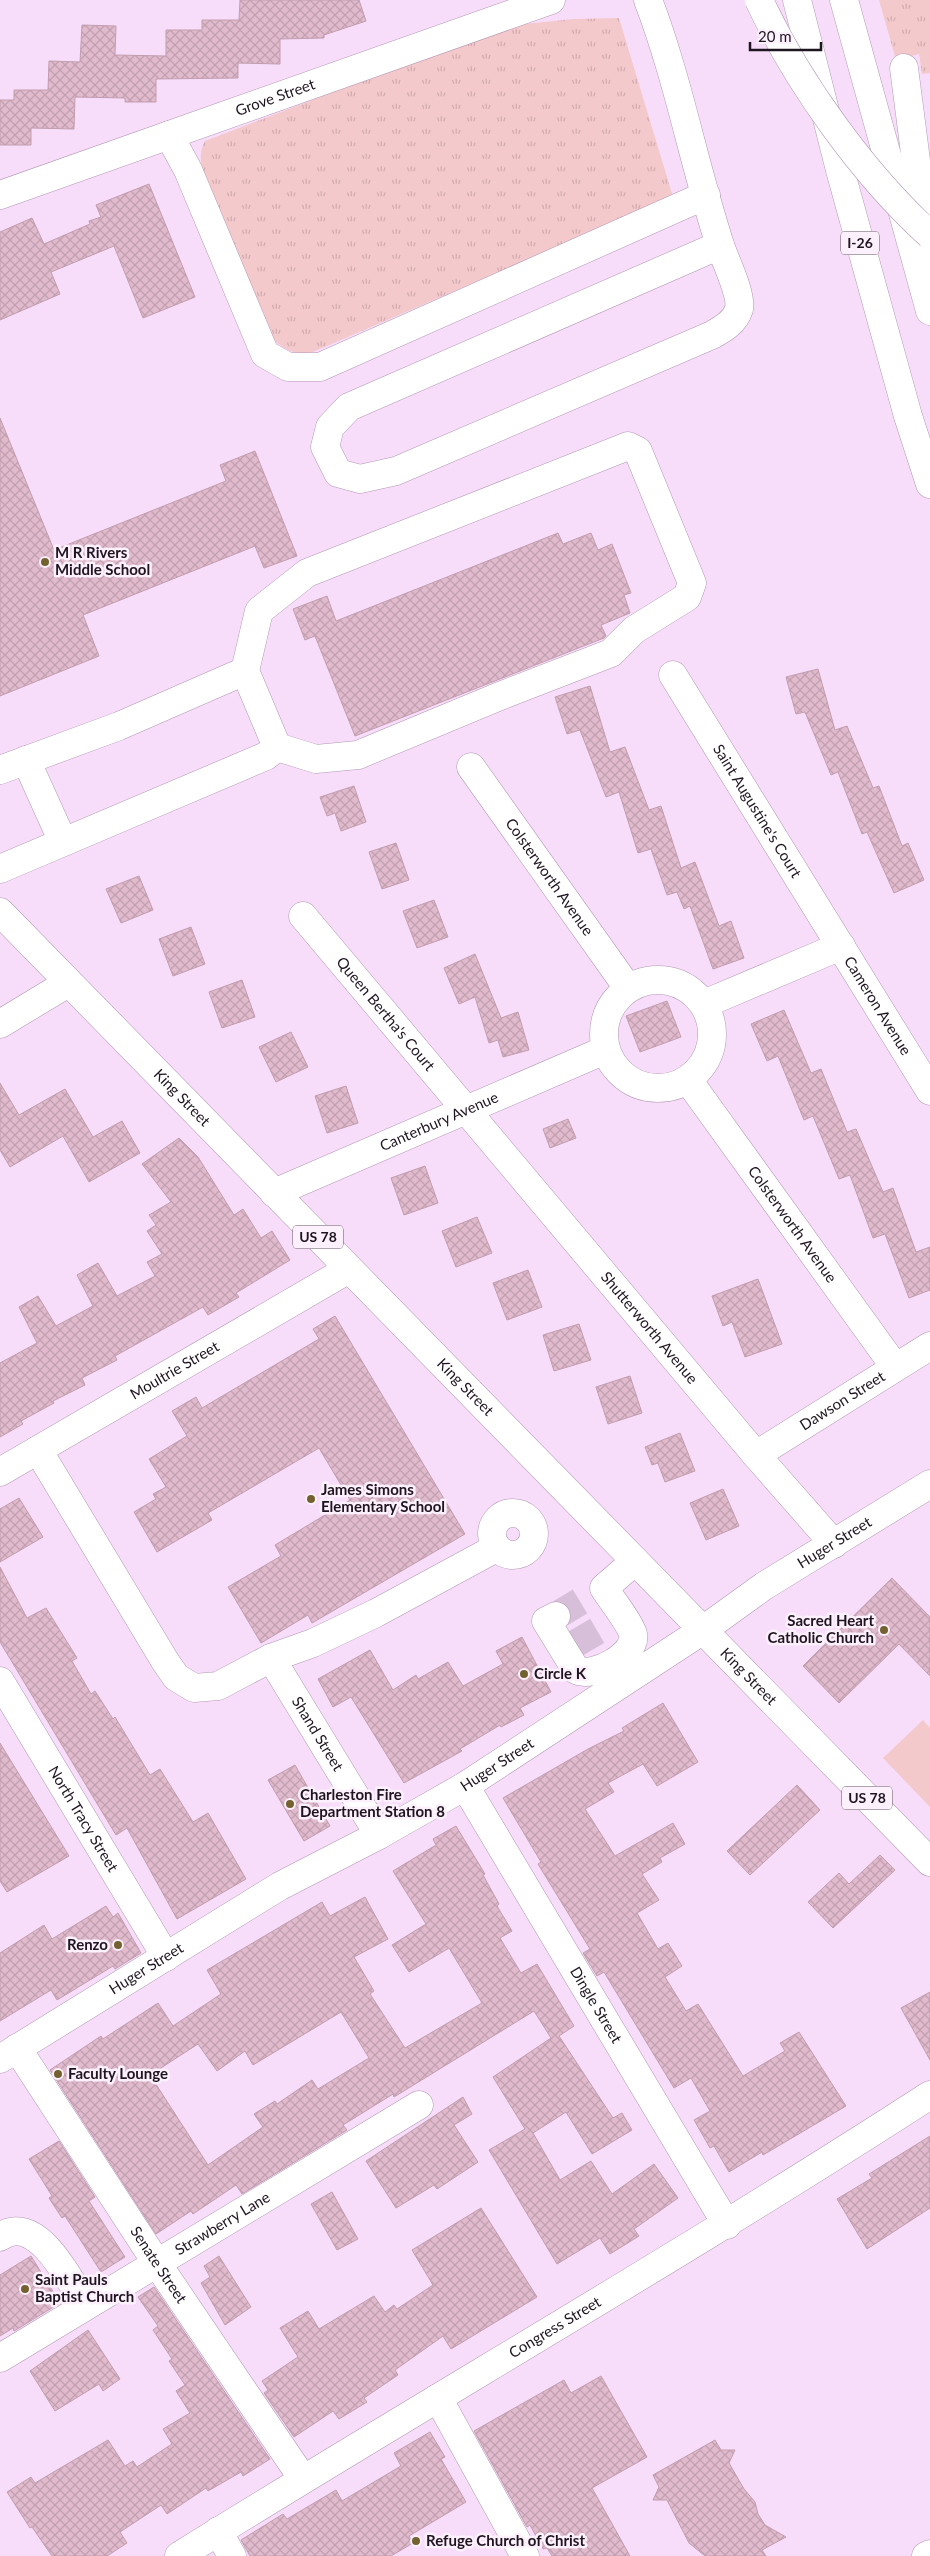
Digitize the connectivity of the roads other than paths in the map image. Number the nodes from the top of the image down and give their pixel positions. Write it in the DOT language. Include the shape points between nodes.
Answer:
graph roads {
  1 [pos="551,0"];
  2 [pos="648,0"];
  3 [pos="759,0"];
  4 [pos="797,0"];
  5 [pos="844,0"];
  6 [pos="904,68"];
  7 [pos="169,135"];
  8 [pos="0,195"];
  9 [pos="706,195"];
  10 [pos="930,235"];
  11 [pos="720,245"];
  12 [pos="930,269"];
  13 [pos="930,311"];
  14 [pos="930,484"];
  15 [pos="245,671"];
  16 [pos="674,676"];
  17 [pos="277,747"];
  18 [pos="26,760"];
  19 [pos="471,767"];
  20 [pos="0,770"];
  21 [pos="63,842"];
  22 [pos="0,869"];
  23 [pos="0,912"];
  24 [pos="303,916"];
  25 [pos="841,946"];
  26 [pos="68,983"];
  27 [pos="628,988"];
  28 [pos="704,1004"];
  29 [pos="0,1024"];
  30 [pos="605,1050"];
  31 [pos="688,1080"];
  32 [pos="930,1092"];
  33 [pos="468,1109"];
  34 [pos="274,1193"];
  35 [pos="350,1269"];
  36 [pos="930,1346"];
  37 [pos="895,1368"];
  38 [pos="38,1450"];
  39 [pos="756,1455"];
  40 [pos="0,1472"];
  41 [pos="930,1484"];
  42 [pos="834,1544"];
  43 [pos="496,1548"];
  44 [pos="636,1561"];
  45 [pos="556,1616"];
  46 [pos="703,1630"];
  47 [pos="271,1658"];
  48 [pos="0,1681"];
  49 [pos="602,1682"];
  50 [pos="465,1786"];
  51 [pos="379,1835"];
  52 [pos="930,1862"];
  53 [pos="166,1957"];
  54 [pos="9,2054"];
  55 [pos="930,2096"];
  56 [pos="419,2105"];
  57 [pos="727,2225"];
  58 [pos="0,2237"];
  59 [pos="156,2262"];
  60 [pos="85,2305"];
  61 [pos="0,2358"];
  62 [pos="438,2398"];
  63 [pos="303,2478"];
  64 [pos="218,2532"];
  65 [pos="930,2554"];
  66 [pos="179,2556"];
  67 [pos="232,2556"];
  68 [pos="525,2556"];
  69 [pos="926,2556"];
  1 -- 7 [label="main road, Grove Street"];
  2 -- 9 [label="main road"];
  3 -- 10 [label="main road, bridge" via="772,28 813,94 865,166"];
  4 -- 14 [label="main road, I-26, bridge" via="840,170"];
  5 -- 13 [label="main road, bridge"];
  6 -- 12 [label="main road"];
  7 -- 8 [label="main road, Grove Street"];
  7 -- 9 [label="main road" via="188,170 265,354 288,367 320,367"];
  9 -- 11 [label="main road"];
  11 -- 11 [label="main road" via="350,407 330,427 325,447 338,473 360,479 396,471 712,335 730,324 739,309"];
  15 -- 17 [label="main road"];
  15 -- 17 [label="main road" via="259,611 307,573 628,446 638,451 692,583 687,598 634,630 611,653 358,755 316,759"];
  15 -- 18 [label="main road" via="119,726"];
  16 -- 25 [label="main road, Saint Augustine's Court"];
  17 -- 21 [label="main road" via="266,756"];
  18 -- 20 [label="main road"];
  18 -- 21 [label="main road"];
  19 -- 27 [label="main road, Colsterworth Avenue"];
  21 -- 22 [label="main road"];
  23 -- 26 [label="main road, King Street / US 78"];
  24 -- 33 [label="main road, Queen Bertha's Court"];
  25 -- 28 [label="main road"];
  25 -- 32 [label="main road, Cameron Avenue"];
  26 -- 29 [label="main road"];
  26 -- 34 [label="main road, King Street / US 78"];
  27 -- 28 [label="main road" via="655,979 683,985"];
  27 -- 30 [label="main road" via="609,1009 603,1037"];
  28 -- 31 [label="main road" via="709,1012 713,1041 707,1059"];
  30 -- 31 [label="main road" via="612,1064 633,1083 661,1089"];
  30 -- 33 [label="main road, Canterbury Avenue"];
  31 -- 37 [label="main road, Colsterworth Avenue"];
  33 -- 34 [label="main road, Canterbury Avenue"];
  33 -- 39 [label="main road, Shutterworth Avenue"];
  34 -- 35 [label="main road, King Street / US 78"];
  35 -- 38 [label="main road, Moultrie Street"];
  35 -- 44 [label="main road, King Street / US 78"];
  36 -- 37 [label="main road, Dawson Street"];
  37 -- 39 [label="main road, Dawson Street"];
  38 -- 40 [label="main road, Moultrie Street"];
  38 -- 47 [label="main road" via="176,1678 194,1688 218,1686"];
  39 -- 42 [label="main road, Shutterworth Avenue"];
  41 -- 42 [label="main road, Huger Street"];
  42 -- 46 [label="main road, Huger Street" via="764,1586"];
  43 -- 47 [label="main road" via="376,1613 313,1643"];
  44 -- 46 [label="main road, King Street / US 78"];
  44 -- 49 [label="main road" via="595,1593 613,1622 632,1633 634,1642"];
  45 -- 49 [label="main road" via="546,1621 568,1647 576,1670"];
  46 -- 49 [label="main road, Huger Street"];
  46 -- 52 [label="main road, King Street / US 78"];
  47 -- 51 [label="main road, Shand Street"];
  48 -- 53 [label="main road, North Tracy Street"];
  49 -- 50 [label="main road, Huger Street"];
  50 -- 51 [label="main road, Huger Street"];
  50 -- 57 [label="main road, Dingle Street"];
  51 -- 53 [label="main road, Huger Street" via="280,1886"];
  53 -- 54 [label="main road, Huger Street"];
  54 -- 59 [label="main road, Senate Street"];
  55 -- 57 [label="main road, Congress Street"];
  56 -- 59 [label="main road, Strawberry Lane"];
  57 -- 62 [label="main road, Congress Street"];
  58 -- 60 [label="main road" via="15,2231 26,2232 45,2244"];
  59 -- 60 [label="main road, Strawberry Lane"];
  59 -- 63 [label="main road, Senate Street"];
  60 -- 61 [label="main road, Strawberry Lane"];
  62 -- 63 [label="main road, Congress Street"];
  62 -- 68 [label="main road"];
  63 -- 64 [label="main road, Congress Street"];
  64 -- 66 [label="main road, Congress Street"];
  64 -- 67 [label="main road"];
  65 -- 69 [label="main road"];
}
